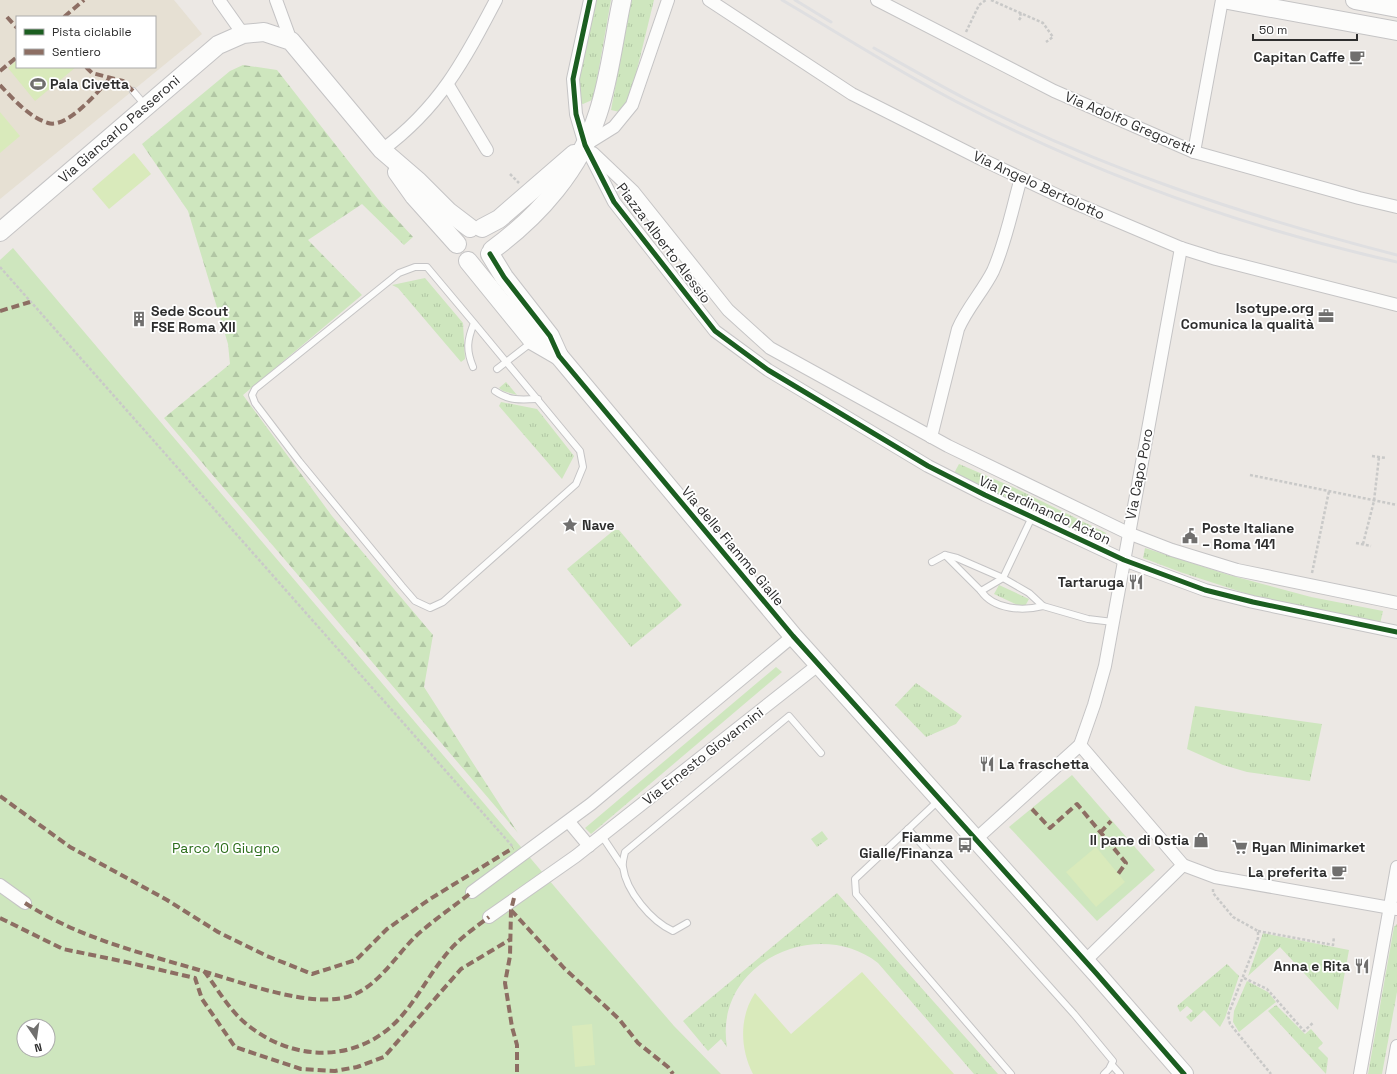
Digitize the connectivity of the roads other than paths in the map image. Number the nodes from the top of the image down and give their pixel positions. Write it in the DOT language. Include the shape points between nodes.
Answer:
graph roads {
  1 [pos="219,0"];
  2 [pos="276,0"];
  3 [pos="496,0"];
  4 [pos="590,0"];
  5 [pos="622,0"];
  6 [pos="668,0"];
  7 [pos="709,0"];
  8 [pos="878,0"];
  9 [pos="1222,0"];
  10 [pos="1228,0"];
  11 [pos="1355,0"];
  12 [pos="1397,8"];
  13 [pos="1397,31"];
  14 [pos="243,34"];
  15 [pos="291,41"];
  16 [pos="448,85"];
  17 [pos="133,91"];
  18 [pos="146,106"];
  19 [pos="585,145"];
  20 [pos="487,150"];
  21 [pos="385,152"];
  22 [pos="1194,152"];
  23 [pos="1021,178"];
  24 [pos="1397,207"];
  25 [pos="476,228"];
  26 [pos="0,232"];
  27 [pos="457,244"];
  28 [pos="1182,248"];
  29 [pos="491,252"];
  30 [pos="468,261"];
  31 [pos="1397,306"];
  32 [pos="728,310"];
  33 [pos="474,323"];
  34 [pos="716,331"];
  35 [pos="533,341"];
  36 [pos="559,356"];
  37 [pos="506,361"];
  38 [pos="473,367"];
  39 [pos="497,369"];
  40 [pos="495,391"];
  41 [pos="538,399"];
  42 [pos="930,436"];
  43 [pos="1032,518"];
  44 [pos="1128,533"];
  45 [pos="945,555"];
  46 [pos="1124,560"];
  47 [pos="932,562"];
  48 [pos="1003,578"];
  49 [pos="981,591"];
  50 [pos="1397,603"];
  51 [pos="1043,606"];
  52 [pos="1113,622"];
  53 [pos="1397,632"];
  54 [pos="793,636"];
  55 [pos="818,665"];
  56 [pos="1080,745"];
  57 [pos="820,753"];
  58 [pos="940,800"];
  59 [pos="569,822"];
  60 [pos="908,829"];
  61 [pos="602,836"];
  62 [pos="976,839"];
  63 [pos="589,846"];
  64 [pos="1183,865"];
  65 [pos="622,866"];
  66 [pos="1397,867"];
  67 [pos="0,885"];
  68 [pos="472,892"];
  69 [pos="25,903"];
  70 [pos="1394,909"];
  71 [pos="489,917"];
  72 [pos="687,923"];
  73 [pos="1085,961"];
  74 [pos="1397,1046"];
  75 [pos="1112,1065"];
  76 [pos="1011,1074"];
  77 [pos="1104,1074"];
  78 [pos="1120,1074"];
  79 [pos="1184,1074"];
  80 [pos="1360,1074"];
  81 [pos="1392,1074"];
  1 -- 14 [label="street"];
  2 -- 15 [label="street"];
  3 -- 16 [label="street"];
  4 -- 19 [label="street" via="573,80 576,114"];
  5 -- 19 [label="street" via="601,102"];
  6 -- 19 [label="street" via="632,105 614,127"];
  7 -- 23 [label="street, Via Angelo Bertolotto" via="852,94"];
  8 -- 22 [label="street, Via Adolfo Gregoretti" via="1054,91"];
  9 -- 22 [label="street"];
  10 -- 13 [label="street"];
  11 -- 12 [label="street"];
  14 -- 15 [label="street" via="264,32"];
  14 -- 18 [label="street, Via Giancarlo Passeroni" via="218,45"];
  15 -- 21 [label="street"];
  16 -- 20 [label="street"];
  16 -- 21 [label="street" via="421,117"];
  17 -- 18 [label="lane"];
  18 -- 26 [label="street, Via Giancarlo Passeroni"];
  19 -- 25 [label="street" via="503,216"];
  19 -- 29 [label="street" via="555,191"];
  19 -- 32 [label="street, Piazza Alberto Alessio" via="633,192"];
  19 -- 34 [label="street, Piazza Alberto Alessio" via="614,202"];
  21 -- 25 [label="street" via="448,212"];
  21 -- 27 [label="street" via="411,192"];
  22 -- 24 [label="street, Via Adolfo Gregoretti"];
  23 -- 28 [label="street, Via Angelo Bertolotto"];
  23 -- 42 [label="street" via="995,264 986,284 958,329"];
  25 -- 27 [label="street" via="462,232"];
  25 -- 29 [label="street" via="490,235"];
  27 -- 30 [label="street" via="461,255"];
  28 -- 31 [label="street, Via Angelo Bertolotto"];
  28 -- 44 [label="street, Via Capo Poro"];
  29 -- 30 [label="street" via="480,261"];
  29 -- 36 [label="street, Via delle Fiamme Gialle" via="504,277 550,336"];
  30 -- 35 [label="street, Via delle Fiamme Gialle"];
  32 -- 42 [label="street, Via Ferdinando Acton" via="770,348"];
  33 -- 37 [label="lane"];
  33 -- 38 [label="lane" via="467,346"];
  33 -- 41 [label="lane" via="427,267 415,267 399,274 255,389 252,395 255,403 299,461 415,601 422,606 430,608 442,602 576,484 583,467 580,451"];
  34 -- 43 [label="street, Via Ferdinando Acton" via="768,370 900,450 957,482"];
  35 -- 36 [label="street, Via delle Fiamme Gialle"];
  35 -- 37 [label="lane"];
  36 -- 54 [label="street, Via delle Fiamme Gialle"];
  37 -- 39 [label="lane"];
  37 -- 41 [label="lane"];
  40 -- 41 [label="lane" via="515,400"];
  42 -- 44 [label="street, Via Ferdinando Acton"];
  43 -- 46 [label="street, Via Ferdinando Acton"];
  43 -- 48 [label="lane"];
  44 -- 46 [label="street, Via Capo Poro"];
  44 -- 50 [label="street, Via Ferdinando Acton" via="1210,563"];
  45 -- 47 [label="lane"];
  45 -- 48 [label="lane"];
  45 -- 49 [label="lane"];
  46 -- 52 [label="street, Via Capo Poro"];
  46 -- 53 [label="street, Via Ferdinando Acton" via="1177,581 1217,593"];
  48 -- 49 [label="lane"];
  48 -- 51 [label="lane" via="1030,593"];
  49 -- 51 [label="lane" via="989,600 1017,609 1027,610"];
  51 -- 52 [label="lane" via="1088,619"];
  52 -- 56 [label="street, Via Capo Poro" via="1101,682"];
  54 -- 55 [label="street, Via delle Fiamme Gialle"];
  54 -- 59 [label="street"];
  55 -- 58 [label="street, Via delle Fiamme Gialle"];
  55 -- 61 [label="street, Via Ernesto Giovannini"];
  56 -- 62 [label="street"];
  56 -- 64 [label="street"];
  57 -- 65 [label="lane" via="789,716 625,852"];
  58 -- 60 [label="lane"];
  58 -- 62 [label="street, Via delle Fiamme Gialle"];
  59 -- 63 [label="street"];
  59 -- 68 [label="street"];
  60 -- 75 [label="lane" via="1068,1008 1113,1061"];
  60 -- 76 [label="lane" via="855,879 856,894"];
  61 -- 63 [label="street, Via Ernesto Giovannini"];
  61 -- 65 [label="lane"];
  62 -- 73 [label="street, Via delle Fiamme Gialle"];
  63 -- 71 [label="street, Via Ernesto Giovannini"];
  64 -- 70 [label="street" via="1215,877"];
  64 -- 73 [label="street"];
  65 -- 72 [label="lane" via="626,881 635,897 663,926 673,931"];
  66 -- 70 [label="street"];
  67 -- 69 [label="street"];
  70 -- 80 [label="street"];
  73 -- 79 [label="street"];
  74 -- 81 [label="street"];
  75 -- 77 [label="lane"];
  75 -- 78 [label="lane"];
}
